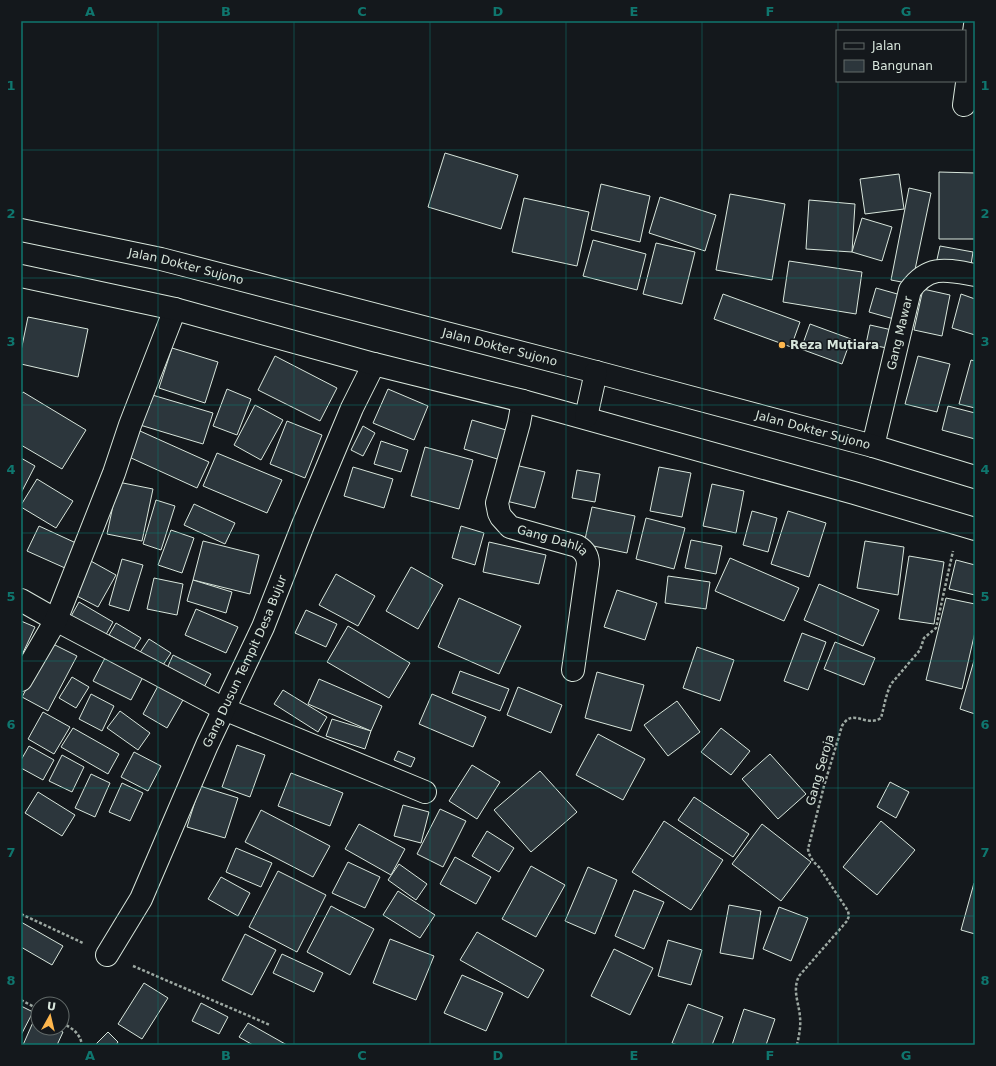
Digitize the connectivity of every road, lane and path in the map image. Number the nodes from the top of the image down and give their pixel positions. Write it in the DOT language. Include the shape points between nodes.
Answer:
graph roads {
  1 [pos="975,25"];
  2 [pos="964,105"];
  3 [pos="21,230"];
  4 [pos="975,275"];
  5 [pos="21,276"];
  6 [pos="175,309"];
  7 [pos="374,364"];
  8 [pos="596,372"];
  9 [pos="523,400"];
  10 [pos="586,417"];
  11 [pos="873,446"];
  12 [pos="975,477"];
  13 [pos="967,526"];
  14 [pos="21,600"];
  15 [pos="56,620"];
  16 [pos="573,670"];
  17 [pos="21,680"];
  18 [pos="224,709"];
  19 [pos="425,792"];
  20 [pos="21,914"];
  21 [pos="107,955"];
  22 [pos="21,1000"];
  23 [pos="30,1005"];
  24 [pos="270,1025"];
  25 [pos="70,1027"];
  26 [pos="82,1045"];
  27 [pos="797,1045"];
  1 -- 2 [label="main road"];
  3 -- 8 [label="main road, Jalan Dokter Sujono" via="161,259"];
  4 -- 11 [label="main road, Gang Mawar" via="948,270 935,271 918,280 910,290"];
  5 -- 6 [label="main road"];
  6 -- 7 [label="main road"];
  6 -- 15 [label="main road"];
  7 -- 9 [label="main road"];
  7 -- 18 [label="main road, Gang Dusun Tempit Desa Bujur" via="352,408 263,627"];
  8 -- 10 [label="main road"];
  8 -- 11 [label="main road, Jalan Dokter Sujono"];
  9 -- 10 [label="main road"];
  9 -- 16 [label="main road, Gang Dahlia" via="497,503 501,517 510,527 577,546 586,554 588,564"];
  10 -- 13 [label="main road"];
  11 -- 12 [label="main road, Jalan Dokter Sujono"];
  13 -- 27 [label="path, Gang Seroja" via="936,628 924,638 920,650 891,684 881,718 870,722 851,718 842,726 808,848 810,857 849,916 847,922 799,976 796,991 800,1019"];
  14 -- 15 [label="main road"];
  15 -- 17 [label="main road"];
  15 -- 18 [label="main road"];
  18 -- 19 [label="main road"];
  18 -- 21 [label="main road, Gang Dusun Tempit Desa Bujur" via="141,899"];
  20 -- 21 [label="path"];
  21 -- 24 [label="path"];
  22 -- 23 [label="path"];
  25 -- 26 [label="path" via="78,1035"];
}
